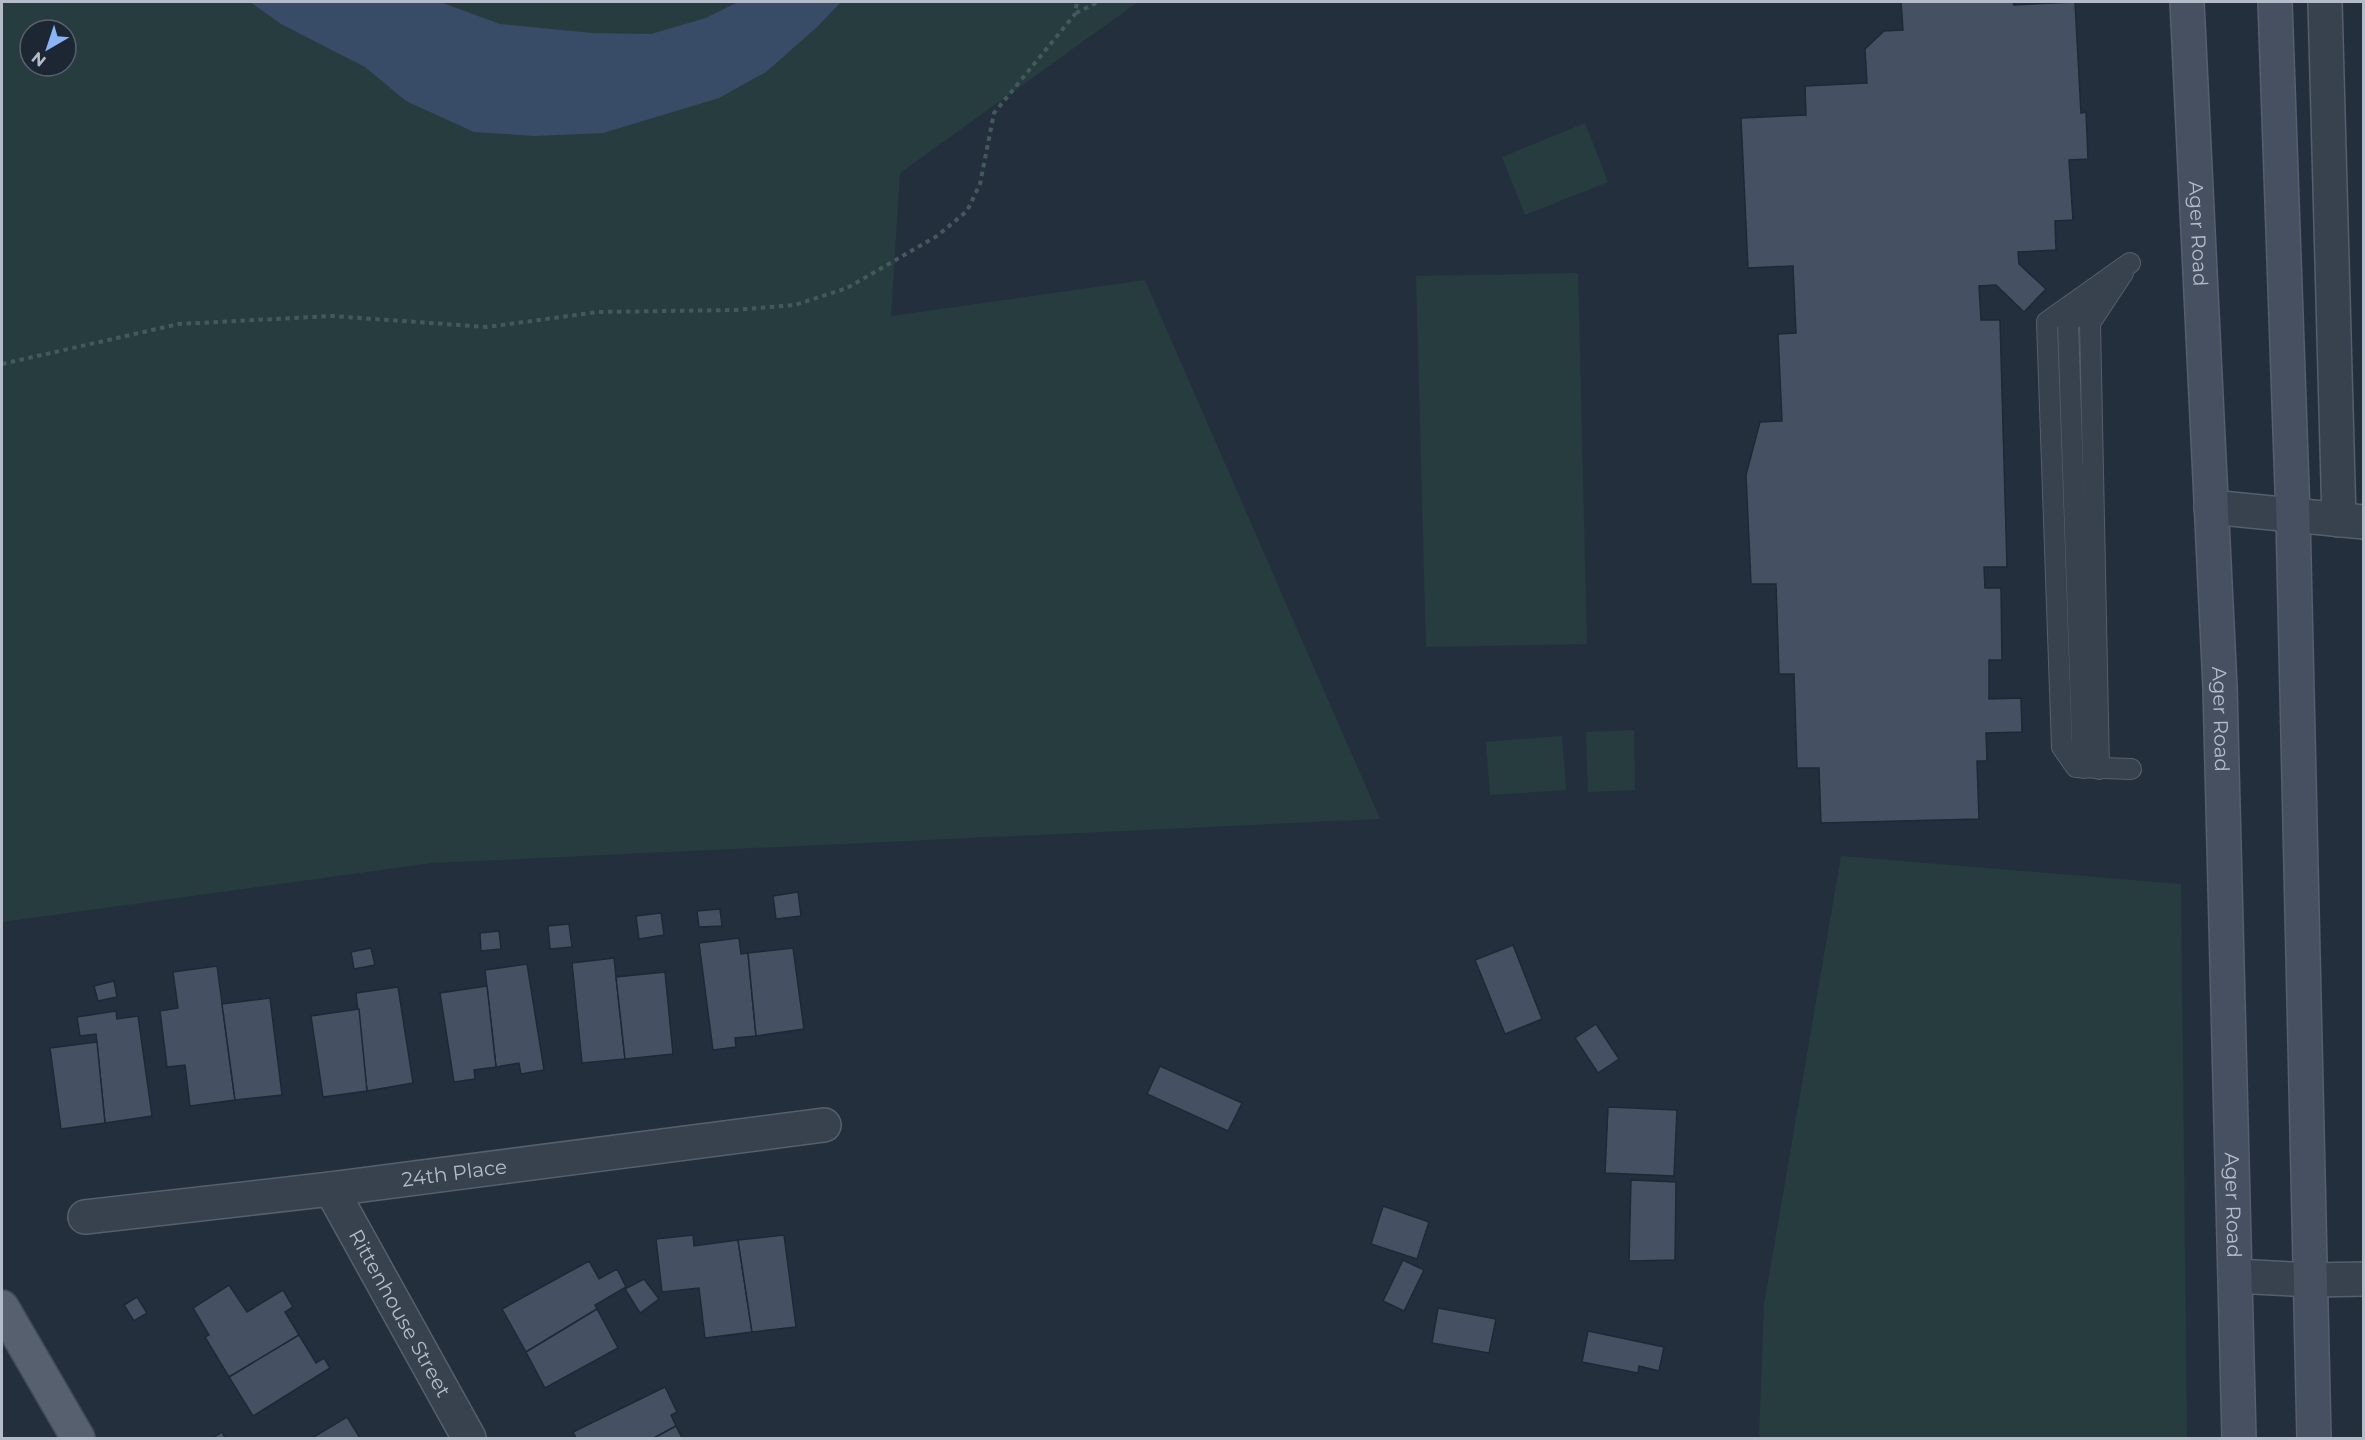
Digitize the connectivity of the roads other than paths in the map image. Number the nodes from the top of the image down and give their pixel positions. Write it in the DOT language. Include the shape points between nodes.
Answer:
graph roads {
  1 [pos="2187,2"];
  2 [pos="2275,2"];
  3 [pos="2325,2"];
  4 [pos="2211,507"];
  5 [pos="2293,516"];
  6 [pos="2351,521"];
  7 [pos="2091,768"];
  8 [pos="2132,769"];
  9 [pos="824,1125"];
  10 [pos="331,1189"];
  11 [pos="85,1217"];
  12 [pos="2235,1276"];
  13 [pos="2312,1280"];
  14 [pos="2364,1280"];
  15 [pos="2,1307"];
  16 [pos="78,1438"];
  17 [pos="469,1438"];
  18 [pos="2239,1438"];
  19 [pos="2314,1438"];
  1 -- 4 [label="main road, Ager Road"];
  2 -- 5 [label="main road"];
  3 -- 6 [label="street"];
  4 -- 5 [label="street"];
  4 -- 12 [label="main road, Ager Road" via="2222,763"];
  5 -- 6 [label="street"];
  5 -- 13 [label="main road"];
  7 -- 7 [label="lane" via="2076,767 2061,747 2047,322 2130,263 2090,323"];
  7 -- 8 [label="lane"];
  9 -- 10 [label="street, 24th Place"];
  10 -- 11 [label="street, 24th Place"];
  10 -- 17 [label="street, Rittenhouse Street"];
  12 -- 13 [label="street"];
  12 -- 18 [label="main road, Ager Road"];
  13 -- 14 [label="street"];
  13 -- 19 [label="main road"];
  15 -- 16 [label="main road"];
}
